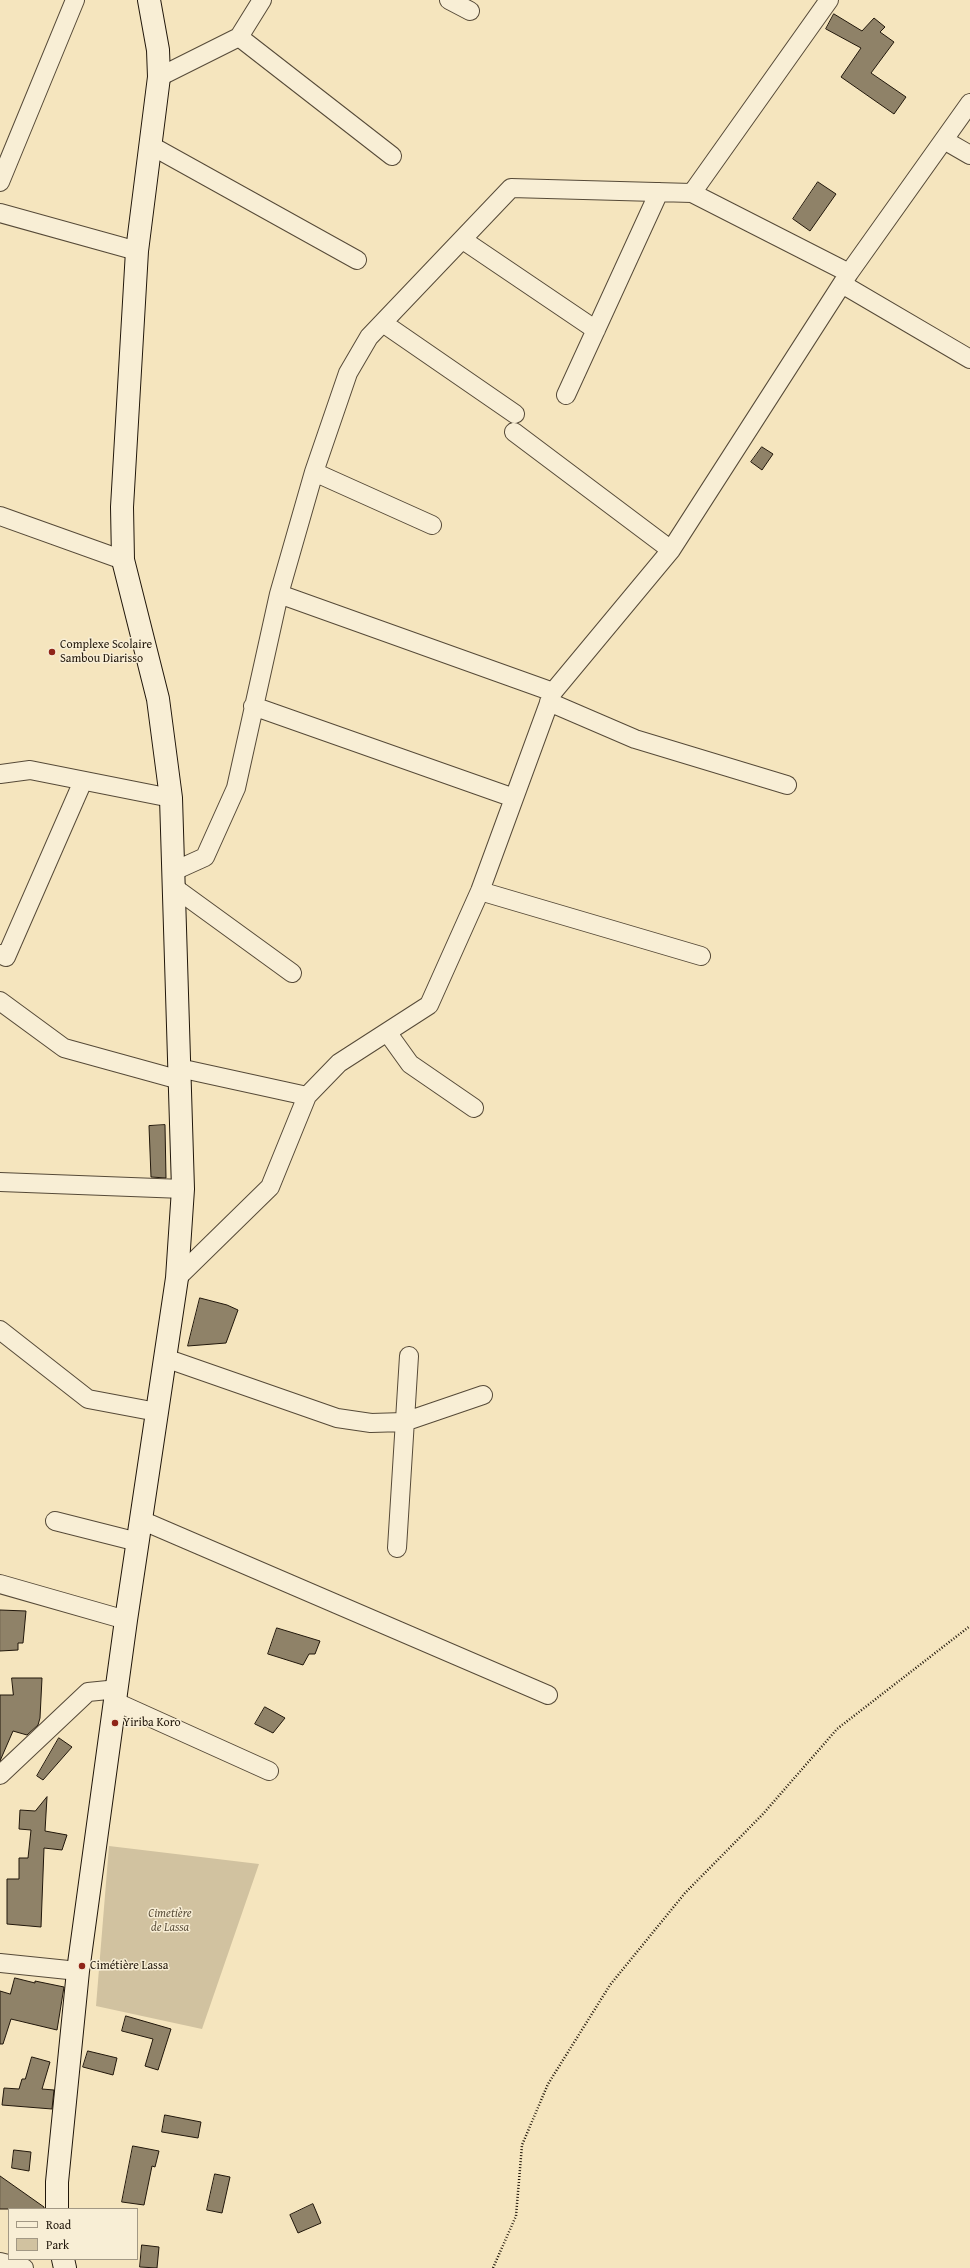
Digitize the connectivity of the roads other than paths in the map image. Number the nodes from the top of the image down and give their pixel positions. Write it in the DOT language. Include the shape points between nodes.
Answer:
graph roads {
  1 [pos="75,0"];
  2 [pos="149,0"];
  3 [pos="262,0"];
  4 [pos="449,0"];
  5 [pos="829,0"];
  6 [pos="470,11"];
  7 [pos="239,37"];
  8 [pos="159,77"];
  9 [pos="970,103"];
  10 [pos="944,140"];
  11 [pos="150,145"];
  12 [pos="970,155"];
  13 [pos="392,156"];
  14 [pos="0,182"];
  15 [pos="659,192"];
  16 [pos="692,193"];
  17 [pos="0,213"];
  18 [pos="463,240"];
  19 [pos="137,250"];
  20 [pos="357,260"];
  21 [pos="845,279"];
  22 [pos="383,323"];
  23 [pos="596,330"];
  24 [pos="970,359"];
  25 [pos="566,395"];
  26 [pos="515,414"];
  27 [pos="514,432"];
  28 [pos="314,472"];
  29 [pos="0,516"];
  30 [pos="432,525"];
  31 [pos="671,550"];
  32 [pos="123,560"];
  33 [pos="279,594"];
  34 [pos="551,697"];
  35 [pos="253,706"];
  36 [pos="0,774"];
  37 [pos="82,781"];
  38 [pos="787,785"];
  39 [pos="171,798"];
  40 [pos="514,798"];
  41 [pos="174,879"];
  42 [pos="480,891"];
  43 [pos="0,954"];
  44 [pos="701,956"];
  45 [pos="292,973"];
  46 [pos="0,1001"];
  47 [pos="387,1032"];
  48 [pos="179,1074"];
  49 [pos="307,1096"];
  50 [pos="474,1108"];
  51 [pos="0,1182"];
  52 [pos="183,1189"];
  53 [pos="177,1278"];
  54 [pos="0,1330"];
  55 [pos="408,1356"];
  56 [pos="165,1358"];
  57 [pos="483,1396"];
  58 [pos="157,1412"];
  59 [pos="404,1422"];
  60 [pos="141,1520"];
  61 [pos="55,1521"];
  62 [pos="138,1542"];
  63 [pos="397,1548"];
  64 [pos="0,1584"];
  65 [pos="126,1620"];
  66 [pos="548,1695"];
  67 [pos="117,1696"];
  68 [pos="269,1771"];
  69 [pos="0,1775"];
  70 [pos="0,1963"];
  71 [pos="78,1971"];
  72 [pos="57,2208"];
  73 [pos="0,2262"];
  74 [pos="24,2268"];
  1 -- 14 [label="street"];
  2 -- 8 [label="street" via="158,50"];
  3 -- 7 [label="street"];
  4 -- 6 [label="street"];
  5 -- 16 [label="street"];
  7 -- 8 [label="street"];
  7 -- 13 [label="street"];
  8 -- 11 [label="street"];
  9 -- 10 [label="street"];
  10 -- 12 [label="street"];
  10 -- 21 [label="street"];
  11 -- 19 [label="street"];
  11 -- 20 [label="street"];
  15 -- 16 [label="street"];
  15 -- 18 [label="street" via="512,188"];
  15 -- 23 [label="street"];
  16 -- 21 [label="street"];
  17 -- 19 [label="street"];
  18 -- 22 [label="street"];
  18 -- 23 [label="street"];
  19 -- 32 [label="street" via="122,507"];
  21 -- 24 [label="street"];
  21 -- 31 [label="street"];
  22 -- 26 [label="street"];
  22 -- 28 [label="street" via="369,338 348,373"];
  23 -- 25 [label="street"];
  27 -- 31 [label="street"];
  28 -- 30 [label="street"];
  28 -- 33 [label="street"];
  29 -- 32 [label="street"];
  31 -- 34 [label="street"];
  32 -- 39 [label="street" via="158,699"];
  33 -- 34 [label="street"];
  33 -- 35 [label="street"];
  34 -- 38 [label="street" via="634,739"];
  34 -- 40 [label="street"];
  35 -- 40 [label="street"];
  35 -- 41 [label="street" via="236,788 205,857"];
  36 -- 37 [label="street" via="30,770"];
  37 -- 39 [label="street"];
  37 -- 43 [label="street" via="6,957"];
  39 -- 41 [label="street"];
  40 -- 42 [label="street"];
  41 -- 45 [label="street"];
  41 -- 48 [label="street"];
  42 -- 44 [label="street"];
  42 -- 47 [label="street" via="429,1005"];
  46 -- 48 [label="street" via="64,1048"];
  47 -- 49 [label="street" via="338,1063"];
  47 -- 50 [label="street" via="410,1064"];
  48 -- 49 [label="street"];
  48 -- 52 [label="street"];
  49 -- 53 [label="street" via="270,1187"];
  51 -- 52 [label="street"];
  52 -- 53 [label="street"];
  53 -- 56 [label="street"];
  54 -- 58 [label="street" via="88,1398"];
  55 -- 59 [label="street"];
  56 -- 58 [label="street"];
  56 -- 59 [label="street" via="337,1418 371,1423"];
  57 -- 59 [label="street"];
  58 -- 60 [label="street"];
  59 -- 63 [label="street"];
  60 -- 62 [label="street"];
  60 -- 66 [label="street"];
  61 -- 62 [label="street"];
  62 -- 65 [label="street"];
  64 -- 65 [label="street"];
  65 -- 67 [label="street"];
  67 -- 68 [label="street"];
  67 -- 69 [label="street" via="88,1692"];
  67 -- 71 [label="street"];
  70 -- 71 [label="street"];
  71 -- 72 [label="street" via="57,2182"];
  73 -- 74 [label="street"];
}
